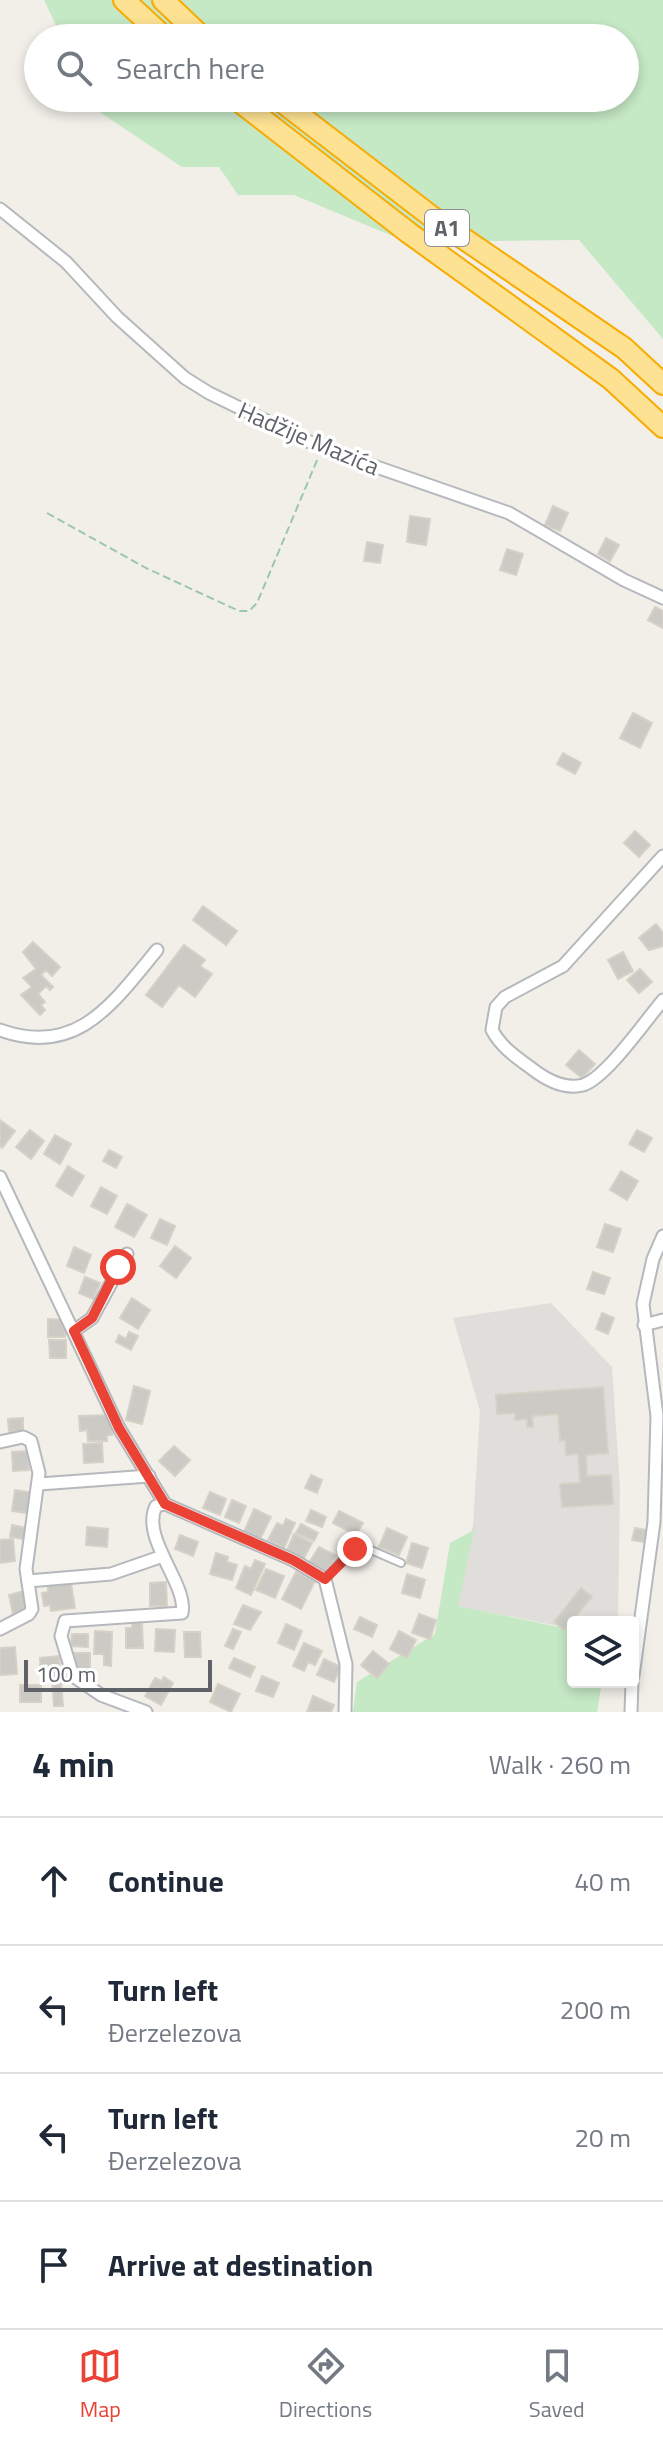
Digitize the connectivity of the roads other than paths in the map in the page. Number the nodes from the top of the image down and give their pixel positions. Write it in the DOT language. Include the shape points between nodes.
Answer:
graph roads {
  1 [pos="124,0"];
  2 [pos="163,0"];
  3 [pos="150,24"];
  4 [pos="188,24"];
  5 [pos="253,112"];
  6 [pos="295,112"];
  7 [pos="0,209"];
  8 [pos="663,384"];
  9 [pos="663,427"];
  10 [pos="663,598"];
  11 [pos="663,856"];
  12 [pos="157,950"];
  13 [pos="663,1000"];
  14 [pos="0,1030"];
  15 [pos="0,1177"];
  16 [pos="662,1238"];
  17 [pos="127,1254"];
  18 [pos="663,1320"];
  19 [pos="644,1325"];
  20 [pos="74,1331"];
  21 [pos="0,1442"];
  22 [pos="149,1476"];
  23 [pos="39,1484"];
  24 [pos="165,1504"];
  25 [pos="160,1557"];
  26 [pos="401,1563"];
  27 [pos="325,1579"];
  28 [pos="28,1581"];
  29 [pos="0,1629"];
  30 [pos="639,1634"];
  31 [pos="632,1688"];
  32 [pos="146,1712"];
  33 [pos="345,1712"];
  34 [pos="631,1712"];
  1 -- 3 [label="highway"];
  2 -- 4 [label="highway"];
  5 -- 9 [label="highway, A1" via="611,379"];
  6 -- 8 [label="highway, A1" via="432,217 624,348"];
  7 -- 10 [label="street, Hadžije Mazića" via="66,262 185,378 322,448 509,513"];
  11 -- 13 [label="street" via="563,966 505,997 496,1007 492,1030 508,1051 544,1077 582,1085 602,1070"];
  12 -- 14 [label="street" via="111,1003 81,1028 48,1039"];
  15 -- 20 [label="street"];
  16 -- 19 [label="street" via="646,1285"];
  17 -- 20 [label="street" via="92,1318"];
  18 -- 19 [label="street"];
  19 -- 30 [label="street" via="657,1416 654,1522"];
  20 -- 22 [label="street" via="119,1428"];
  21 -- 23 [label="street" via="23,1437 31,1441"];
  22 -- 23 [label="street"];
  22 -- 24 [label="street"];
  23 -- 28 [label="street"];
  24 -- 25 [label="street" via="151,1515"];
  24 -- 27 [label="street"];
  25 -- 28 [label="street" via="111,1574"];
  25 -- 32 [label="street" via="183,1595 182,1613 65,1621 61,1636 73,1676 101,1695"];
  26 -- 27 [label="lane" via="364,1547 349,1552"];
  27 -- 33 [label="street" via="346,1664"];
  28 -- 29 [label="street" via="33,1601 29,1614"];
  31 -- 34 [label="street"];
}
